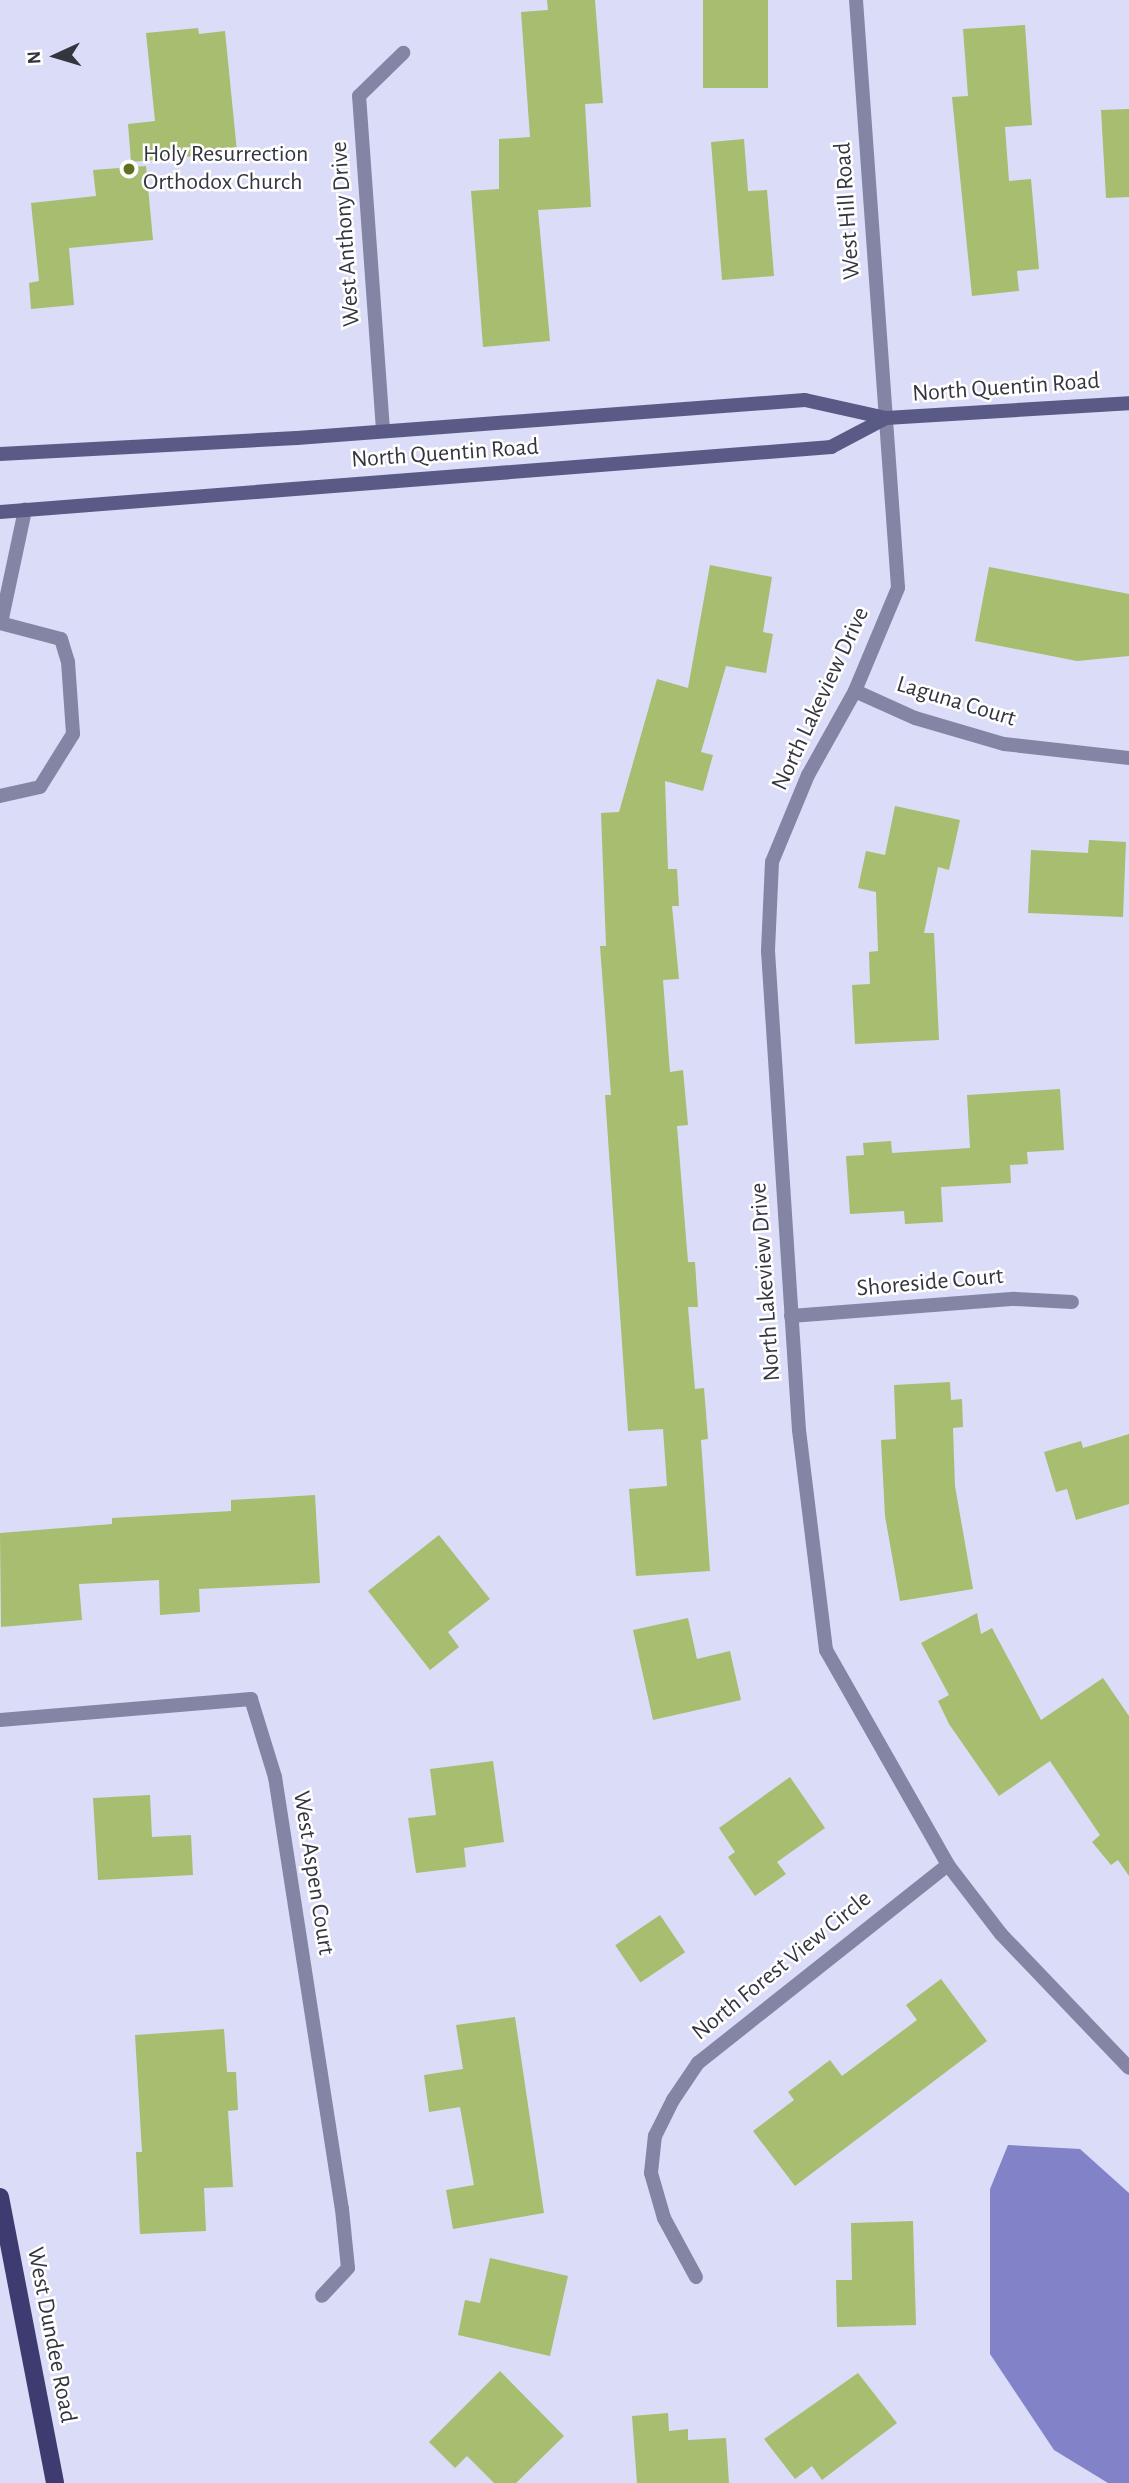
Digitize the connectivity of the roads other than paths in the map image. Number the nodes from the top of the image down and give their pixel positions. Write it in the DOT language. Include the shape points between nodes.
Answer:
graph roads {
  1 [pos="856,0"];
  2 [pos="402,53"];
  3 [pos="1129,403"];
  4 [pos="887,418"];
  5 [pos="383,430"];
  6 [pos="0,454"];
  7 [pos="25,510"];
  8 [pos="0,512"];
  9 [pos="1,623"];
  10 [pos="855,691"];
  11 [pos="1129,758"];
  12 [pos="0,796"];
  13 [pos="1072,1302"];
  14 [pos="791,1316"];
  15 [pos="0,1720"];
  16 [pos="948,1865"];
  17 [pos="1129,2068"];
  18 [pos="0,2197"];
  19 [pos="696,2277"];
  20 [pos="322,2296"];
  21 [pos="55,2483"];
  1 -- 4 [label="street, West Hill Road"];
  2 -- 5 [label="street, West Anthony Drive" via="359,96"];
  3 -- 4 [label="main road, North Quentin Road"];
  4 -- 5 [label="main road, North Quentin Road" via="805,400"];
  4 -- 7 [label="main road, North Quentin Road" via="831,447"];
  4 -- 10 [label="street, North Lakeview Drive" via="898,588"];
  5 -- 6 [label="main road, North Quentin Road"];
  7 -- 8 [label="main road, North Quentin Road"];
  7 -- 9 [label="street"];
  9 -- 12 [label="street" via="61,639 68,662 73,734 40,787"];
  10 -- 11 [label="street, Laguna Court" via="915,718 1003,744"];
  10 -- 14 [label="street, North Lakeview Drive" via="808,775 772,862 768,951"];
  13 -- 14 [label="street, Shoreside Court" via="1014,1299"];
  14 -- 16 [label="street, North Lakeview Drive" via="799,1430 826,1650"];
  15 -- 20 [label="street, West Aspen Court" via="251,1699 275,1777 342,2210 348,2268"];
  16 -- 17 [label="street, North Lakeview Drive" via="1001,1934"];
  16 -- 19 [label="street, North Forest View Circle" via="698,2063 673,2101 655,2136 652,2174 664,2218"];
  18 -- 21 [label="main road, West Dundee Road"];
}
